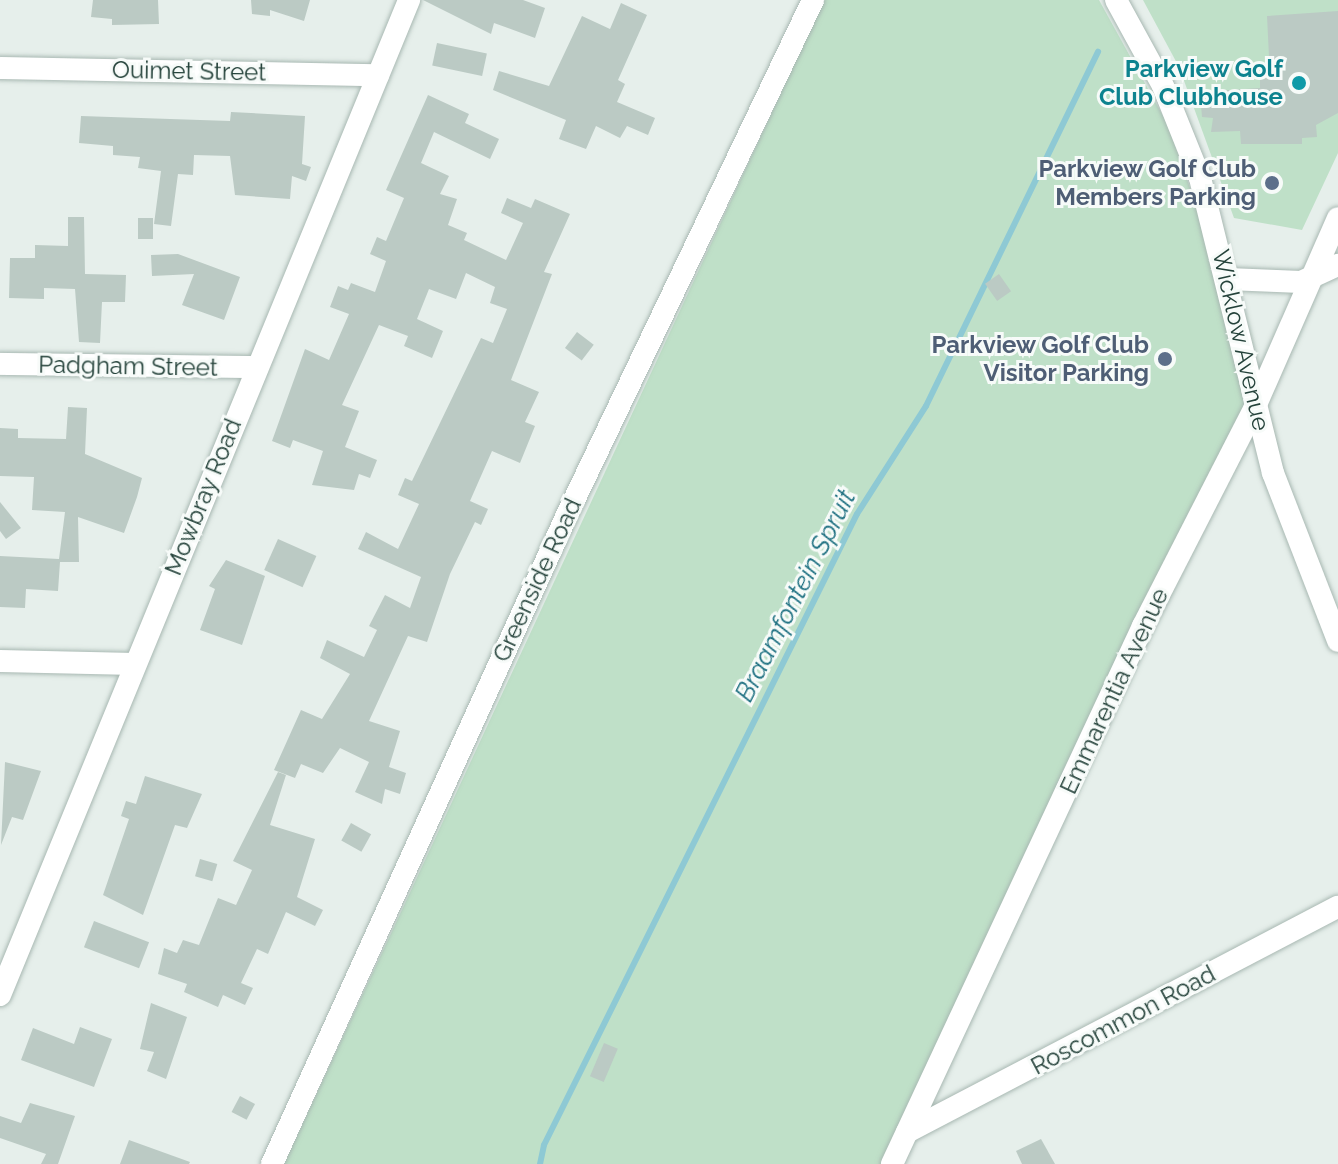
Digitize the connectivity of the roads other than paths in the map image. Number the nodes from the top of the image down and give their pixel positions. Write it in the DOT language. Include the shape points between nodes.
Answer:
graph roads {
  1 [pos="409,0"];
  2 [pos="813,0"];
  3 [pos="1116,0"];
  4 [pos="0,68"];
  5 [pos="378,75"];
  6 [pos="1338,218"];
  7 [pos="1338,265"];
  8 [pos="1311,277"];
  9 [pos="1228,279"];
  10 [pos="0,364"];
  11 [pos="256,367"];
  12 [pos="1255,407"];
  13 [pos="1338,577"];
  14 [pos="1316,583"];
  15 [pos="1338,641"];
  16 [pos="0,661"];
  17 [pos="135,664"];
  18 [pos="1338,907"];
  19 [pos="0,995"];
  20 [pos="907,1132"];
  21 [pos="272,1164"];
  22 [pos="892,1164"];
  1 -- 5 [label="street, Mowbray Road"];
  2 -- 21 [label="street, Greenside Road" via="566,517"];
  3 -- 9 [label="street, Wicklow Avenue" via="1179,122"];
  4 -- 5 [label="street, Ouimet Street"];
  5 -- 11 [label="street, Mowbray Road"];
  6 -- 8 [label="street, Emmarentia Avenue"];
  7 -- 8 [label="street"];
  8 -- 9 [label="street"];
  8 -- 12 [label="street, Emmarentia Avenue"];
  9 -- 12 [label="street, Wicklow Avenue"];
  10 -- 11 [label="street, Padgham Street"];
  11 -- 17 [label="street, Mowbray Road"];
  12 -- 14 [label="street, Wicklow Avenue"];
  12 -- 20 [label="street, Emmarentia Avenue" via="1143,626"];
  13 -- 14 [label="street"];
  14 -- 15 [label="street, Wicklow Avenue"];
  16 -- 17 [label="street"];
  17 -- 19 [label="street, Mowbray Road"];
  18 -- 20 [label="street, Roscommon Road"];
  20 -- 22 [label="street, Emmarentia Avenue"];
}
